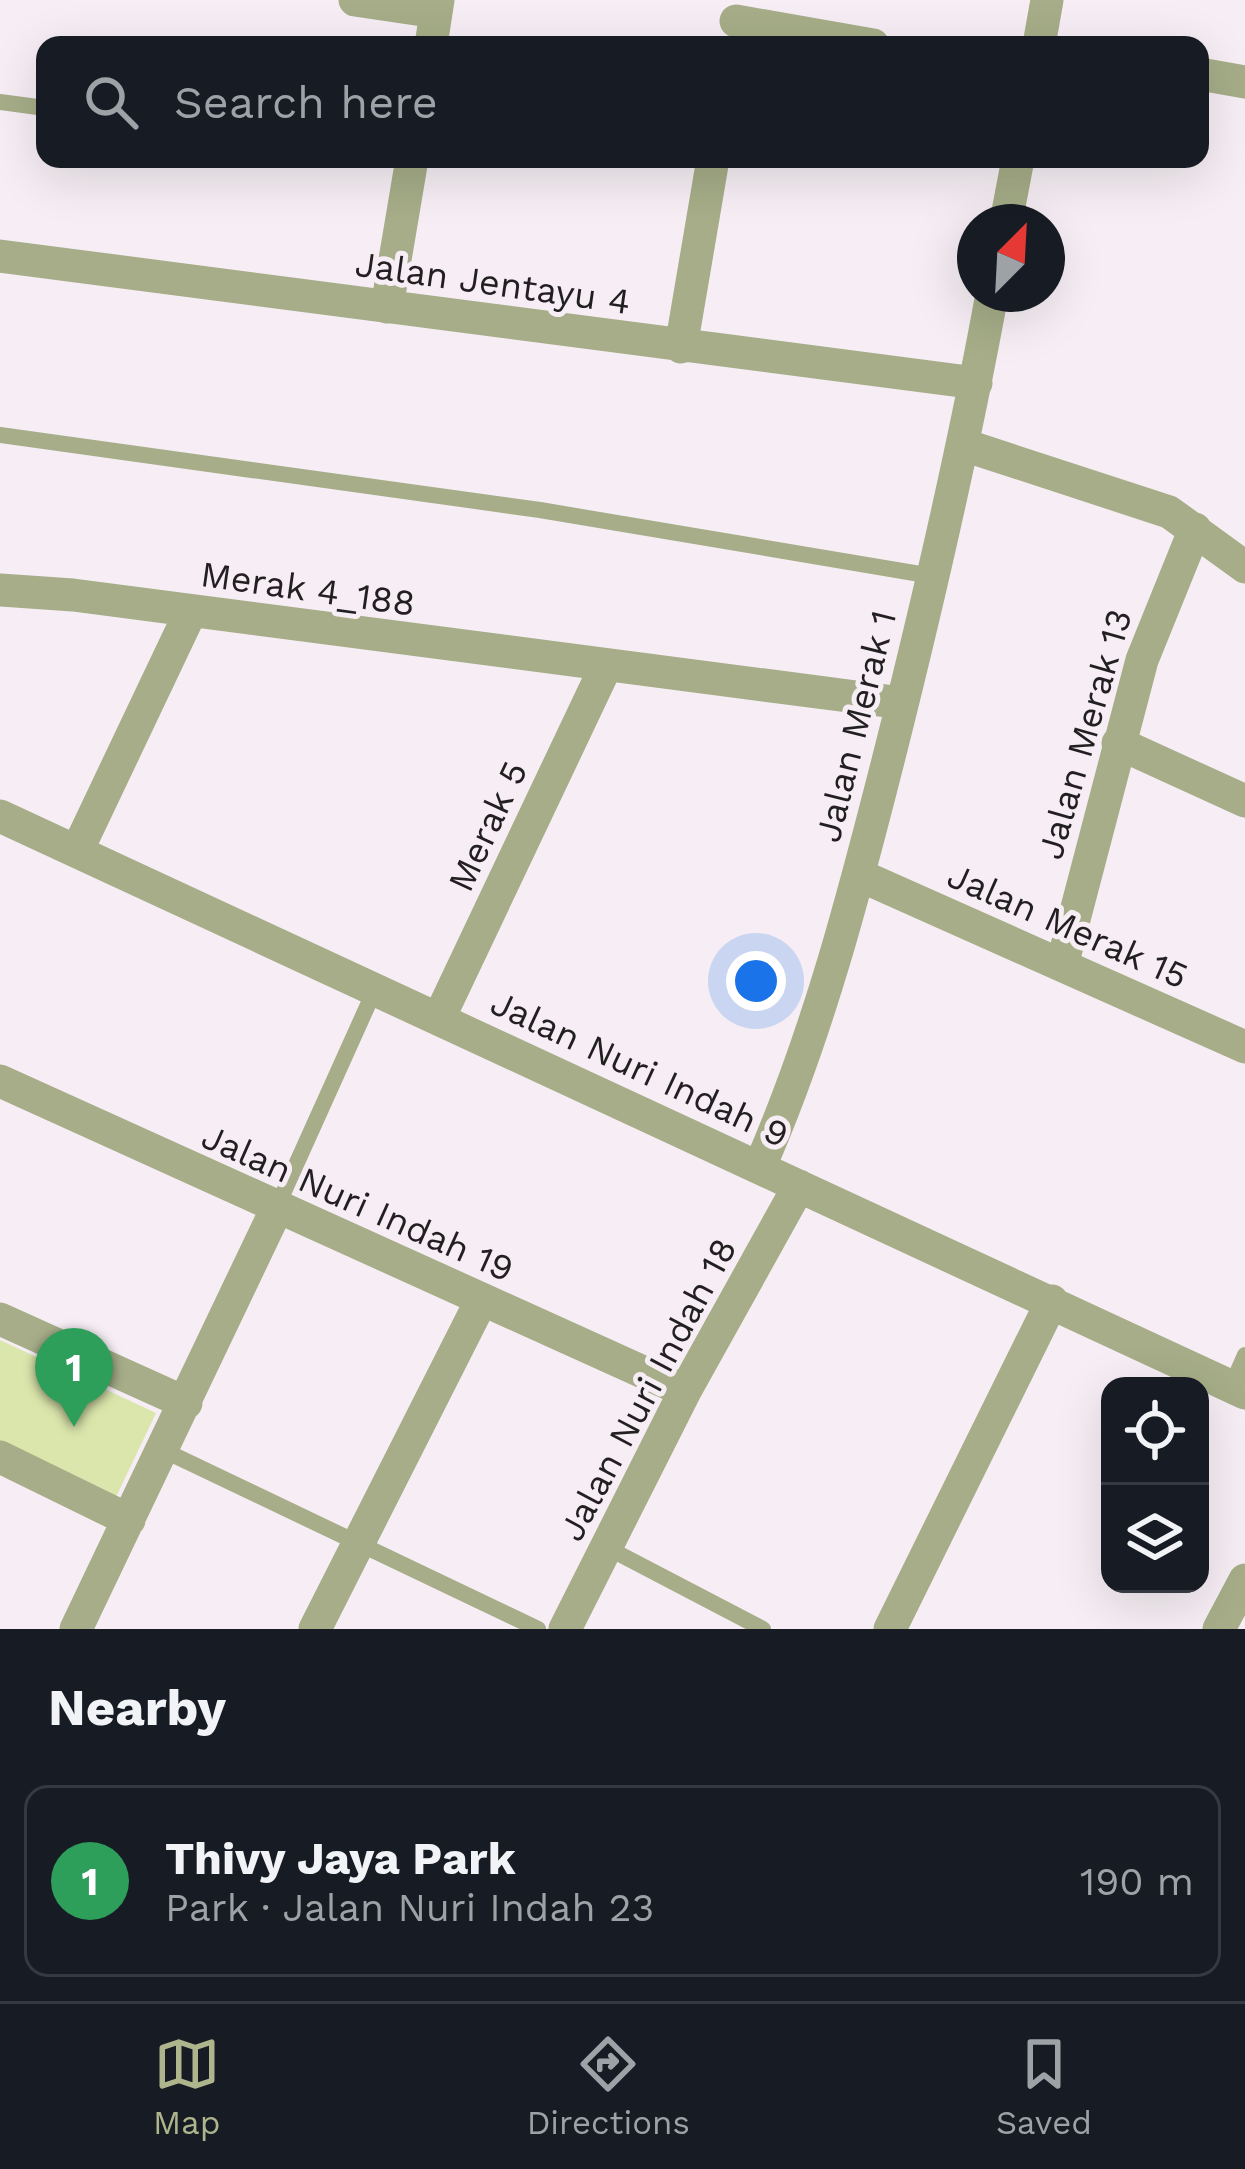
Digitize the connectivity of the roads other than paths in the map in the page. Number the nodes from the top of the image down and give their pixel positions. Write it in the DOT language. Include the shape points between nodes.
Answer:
graph roads {
  1 [pos="355,0"];
  2 [pos="1047,0"];
  3 [pos="435,19"];
  4 [pos="736,22"];
  5 [pos="820,36"];
  6 [pos="1041,36"];
  7 [pos="1209,76"];
  8 [pos="1245,82"];
  9 [pos="0,102"];
  10 [pos="36,108"];
  11 [pos="407,168"];
  12 [pos="711,168"];
  13 [pos="1016,168"];
  14 [pos="1009,204"];
  15 [pos="0,256"];
  16 [pos="387,307"];
  17 [pos="989,312"];
  18 [pos="681,347"];
  19 [pos="976,383"];
  20 [pos="0,436"];
  21 [pos="964,445"];
  22 [pos="1195,529"];
  23 [pos="1245,566"];
  24 [pos="932,576"];
  25 [pos="0,590"];
  26 [pos="191,611"];
  27 [pos="605,668"];
  28 [pos="902,704"];
  29 [pos="1118,743"];
  30 [pos="1245,801"];
  31 [pos="0,816"];
  32 [pos="77,851"];
  33 [pos="859,874"];
  34 [pos="1062,964"];
  35 [pos="376,988"];
  36 [pos="440,1016"];
  37 [pos="1245,1047"];
  38 [pos="0,1081"];
  39 [pos="760,1166"];
  40 [pos="799,1186"];
  41 [pos="277,1208"];
  42 [pos="481,1300"];
  43 [pos="1052,1301"];
  44 [pos="0,1319"];
  45 [pos="1245,1355"];
  46 [pos="1238,1390"];
  47 [pos="685,1391"];
  48 [pos="186,1403"];
  49 [pos="163,1450"];
  50 [pos="0,1457"];
  51 [pos="129,1520"];
  52 [pos="358,1544"];
  53 [pos="606,1547"];
  54 [pos="1245,1580"];
  55 [pos="76,1629"];
  56 [pos="315,1629"];
  57 [pos="538,1629"];
  58 [pos="565,1629"];
  59 [pos="763,1629"];
  60 [pos="890,1629"];
  61 [pos="1220,1629"];
  1 -- 3 [label="street"];
  2 -- 6 [label="street"];
  4 -- 5 [label="street"];
  7 -- 8 [label="street"];
  9 -- 10 [label="lane"];
  11 -- 16 [label="street"];
  12 -- 18 [label="street"];
  13 -- 14 [label="street"];
  15 -- 16 [label="street, Jalan Jentayu 4"];
  16 -- 18 [label="street, Jalan Jentayu 4"];
  17 -- 19 [label="street, Jalan Merak 1"];
  18 -- 19 [label="street, Jalan Jentayu 4"];
  19 -- 21 [label="street, Jalan Merak 1"];
  20 -- 24 [label="lane" via="540,510"];
  21 -- 22 [label="street" via="1131,496"];
  21 -- 24 [label="street, Jalan Merak 1"];
  22 -- 23 [label="street"];
  22 -- 29 [label="street, Jalan Merak 13" via="1168,583"];
  24 -- 28 [label="street, Jalan Merak 1"];
  25 -- 26 [label="street, Merak 4_188"];
  26 -- 27 [label="street, Merak 4_188"];
  26 -- 32 [label="street"];
  27 -- 28 [label="street, Merak 4_188"];
  27 -- 36 [label="street, Merak 5"];
  28 -- 33 [label="street, Jalan Merak 1"];
  29 -- 30 [label="street"];
  29 -- 34 [label="street, Jalan Merak 13"];
  31 -- 32 [label="street, Jalan Nuri Indah 9"];
  32 -- 35 [label="street, Jalan Nuri Indah 9"];
  33 -- 34 [label="street, Jalan Merak 15"];
  33 -- 39 [label="street, Jalan Merak 1" via="799,1077"];
  34 -- 37 [label="street, Jalan Merak 15"];
  35 -- 36 [label="street, Jalan Nuri Indah 9"];
  35 -- 41 [label="lane"];
  36 -- 39 [label="street, Jalan Nuri Indah 9"];
  38 -- 41 [label="street, Jalan Nuri Indah 19"];
  39 -- 40 [label="street, Jalan Nuri Indah 9"];
  40 -- 43 [label="street, Jalan Nuri Indah 9"];
  40 -- 47 [label="street, Jalan Nuri Indah 18"];
  41 -- 42 [label="street, Jalan Nuri Indah 19"];
  41 -- 48 [label="street"];
  42 -- 47 [label="street, Jalan Nuri Indah 19"];
  42 -- 52 [label="street"];
  43 -- 46 [label="street, Jalan Nuri Indah 9"];
  43 -- 60 [label="street"];
  44 -- 48 [label="street"];
  45 -- 46 [label="lane"];
  47 -- 53 [label="street, Jalan Nuri Indah 18"];
  48 -- 49 [label="street"];
  49 -- 51 [label="street"];
  49 -- 52 [label="lane"];
  50 -- 51 [label="street"];
  51 -- 55 [label="street"];
  52 -- 56 [label="street"];
  52 -- 57 [label="lane"];
  53 -- 58 [label="street, Jalan Nuri Indah 18"];
  53 -- 59 [label="lane"];
  54 -- 61 [label="street"];
}
